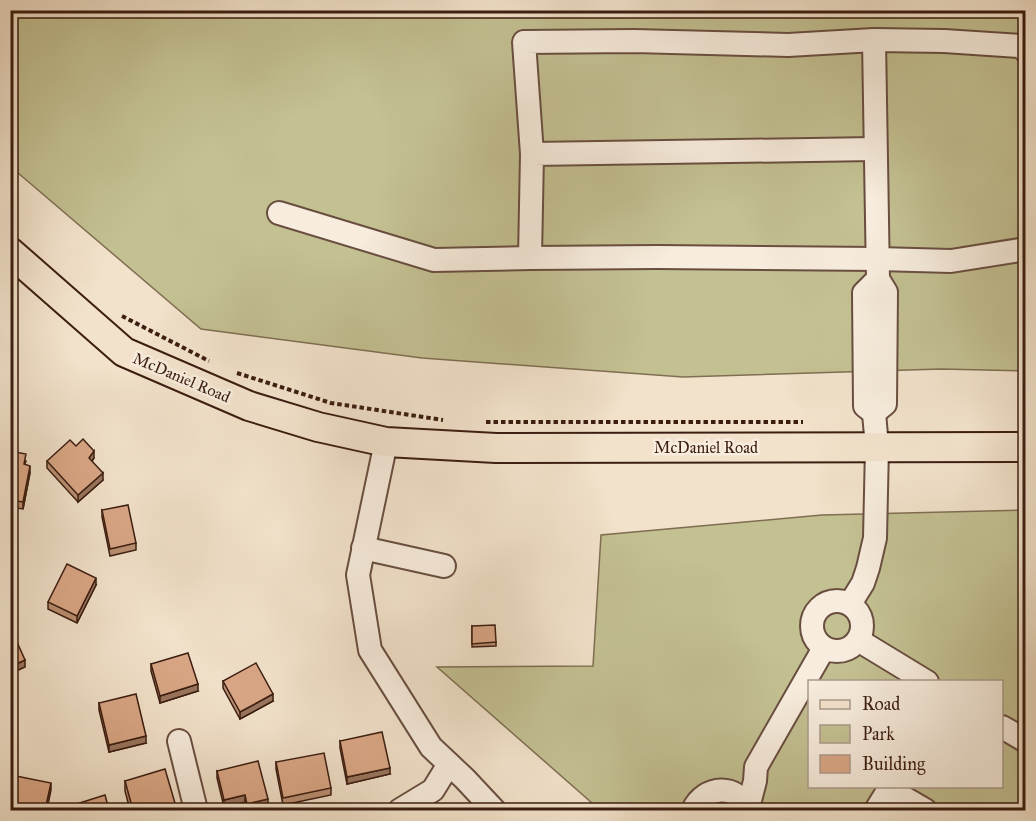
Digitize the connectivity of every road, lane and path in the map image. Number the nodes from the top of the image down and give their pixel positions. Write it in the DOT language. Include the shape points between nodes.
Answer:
graph roads {
  1 [pos="874,40"];
  2 [pos="1026,51"];
  3 [pos="875,149"];
  4 [pos="532,154"];
  5 [pos="10,212"];
  6 [pos="279,213"];
  7 [pos="14,242"];
  8 [pos="1026,249"];
  9 [pos="530,258"];
  10 [pos="878,269"];
  11 [pos="121,316"];
  12 [pos="217,365"];
  13 [pos="228,370"];
  14 [pos="447,420"];
  15 [pos="482,422"];
  16 [pos="812,422"];
  17 [pos="386,442"];
  18 [pos="877,447"];
  19 [pos="1026,447"];
  20 [pos="363,548"];
  21 [pos="444,566"];
  22 [pos="850,604"];
  23 [pos="858,640"];
  24 [pos="824,648"];
  25 [pos="925,680"];
  26 [pos="1003,728"];
  27 [pos="179,741"];
  28 [pos="1026,741"];
  29 [pos="449,764"];
  30 [pos="756,767"];
  31 [pos="890,788"];
  32 [pos="725,791"];
  33 [pos="749,809"];
  34 [pos="196,810"];
  35 [pos="400,810"];
  36 [pos="494,810"];
  37 [pos="693,810"];
  38 [pos="876,810"];
  39 [pos="925,810"];
  1 -- 2 [label="street" via="1020,46"];
  1 -- 3 [label="street"];
  1 -- 4 [label="street" via="788,45 524,42"];
  3 -- 4 [label="street"];
  3 -- 10 [label="street"];
  4 -- 9 [label="street"];
  5 -- 7 [label="path"];
  6 -- 9 [label="street" via="434,260"];
  7 -- 17 [label="main road, McDaniel Road" via="124,352 249,406"];
  8 -- 10 [label="street"];
  9 -- 10 [label="street"];
  10 -- 18 [label="street" via="886,292 885,404 874,413"];
  11 -- 12 [label="path"];
  13 -- 14 [label="path" via="331,403"];
  15 -- 16 [label="path"];
  17 -- 18 [label="main road, McDaniel Road" via="496,448"];
  17 -- 20 [label="street"];
  18 -- 19 [label="main road, McDaniel Road"];
  18 -- 22 [label="street" via="875,538 863,583"];
  20 -- 21 [label="street"];
  20 -- 29 [label="street" via="357,575 370,650 431,747"];
  22 -- 23 [label="street" via="862,623"];
  22 -- 24 [label="street" via="830,602 816,611 812,633"];
  23 -- 24 [label="street" via="845,650"];
  23 -- 25 [label="street"];
  24 -- 30 [label="street"];
  26 -- 28 [label="street"];
  27 -- 34 [label="street"];
  29 -- 35 [label="street" via="432,790"];
  29 -- 36 [label="street"];
  30 -- 32 [label="street"];
  30 -- 33 [label="street"];
  31 -- 38 [label="street"];
  31 -- 39 [label="street"];
  32 -- 33 [label="street" via="743,800"];
  32 -- 37 [label="street" via="706,794"];
}
